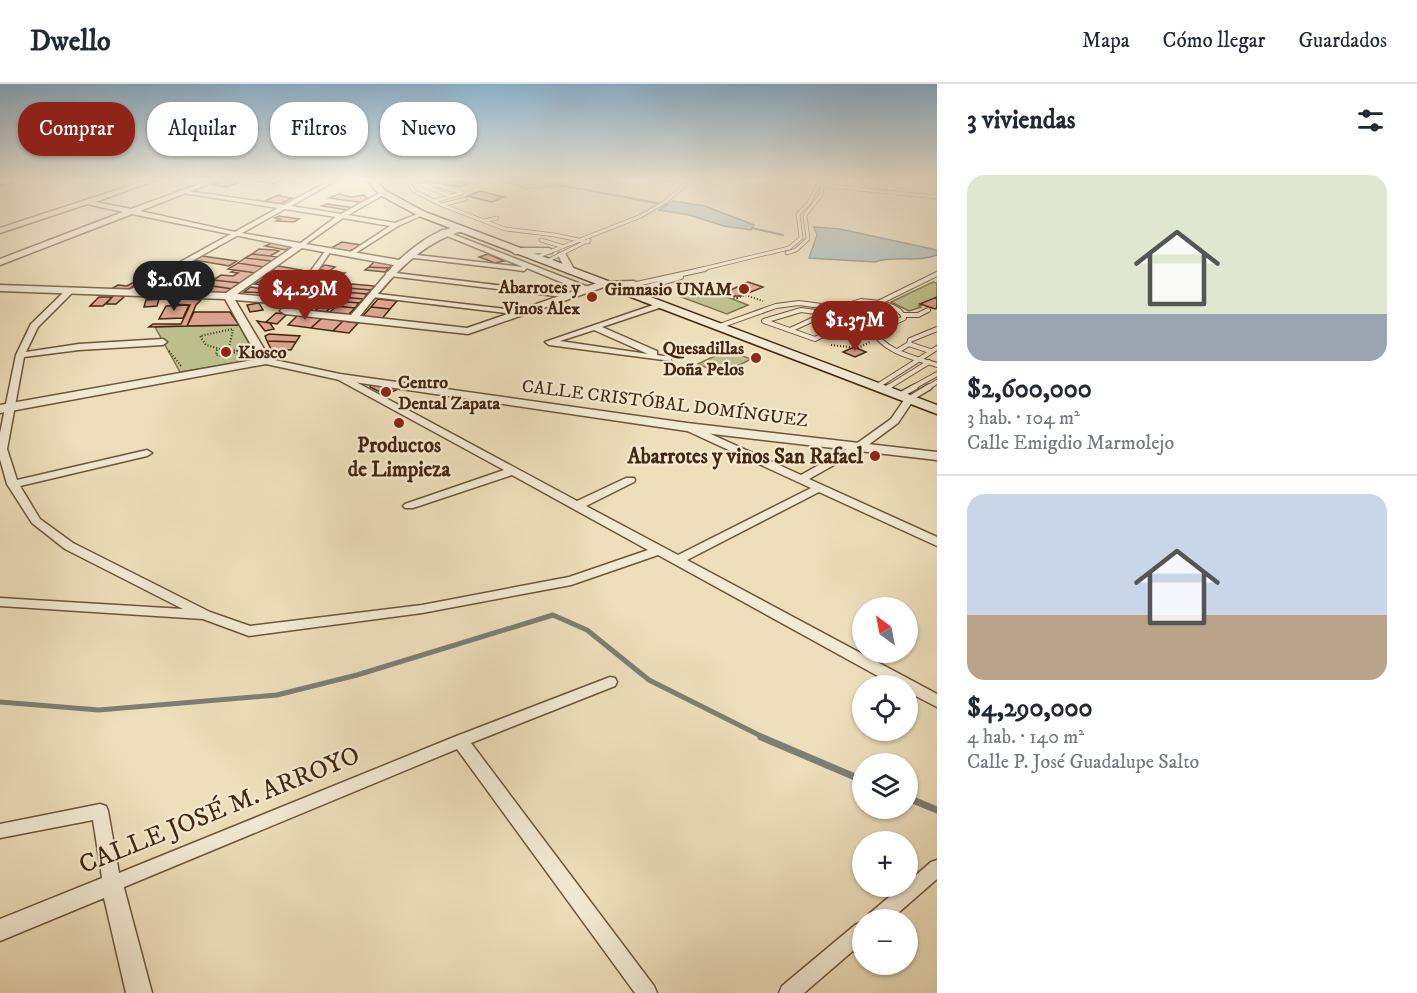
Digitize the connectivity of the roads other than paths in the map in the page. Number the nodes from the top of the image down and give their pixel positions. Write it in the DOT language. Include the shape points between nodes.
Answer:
graph roads {
  1 [pos="28,221"];
  2 [pos="104,221"];
  3 [pos="174,221"];
  4 [pos="257,221"];
  5 [pos="335,221"];
  6 [pos="371,221"];
  7 [pos="404,221"];
  8 [pos="440,221"];
  9 [pos="484,221"];
  10 [pos="627,221"];
  11 [pos="799,221"];
  12 [pos="806,221"];
  13 [pos="396,225"];
  14 [pos="459,229"];
  15 [pos="0,231"];
  16 [pos="442,232"];
  17 [pos="236,234"];
  18 [pos="579,239"];
  19 [pos="541,240"];
  20 [pos="589,240"];
  21 [pos="491,241"];
  22 [pos="300,246"];
  23 [pos="479,247"];
  24 [pos="573,250"];
  25 [pos="328,251"];
  26 [pos="562,251"];
  27 [pos="351,254"];
  28 [pos="408,256"];
  29 [pos="0,262"];
  30 [pos="461,262"];
  31 [pos="545,262"];
  32 [pos="400,263"];
  33 [pos="726,264"];
  34 [pos="570,272"];
  35 [pos="390,274"];
  36 [pos="937,274"];
  37 [pos="669,276"];
  38 [pos="675,279"];
  39 [pos="603,284"];
  40 [pos="0,288"];
  41 [pos="626,289"];
  42 [pos="71,290"];
  43 [pos="588,290"];
  44 [pos="128,293"];
  45 [pos="645,293"];
  46 [pos="373,295"];
  47 [pos="228,296"];
  48 [pos="572,296"];
  49 [pos="292,302"];
  50 [pos="878,303"];
  51 [pos="659,305"];
  52 [pos="836,308"];
  53 [pos="844,309"];
  54 [pos="928,310"];
  55 [pos="522,313"];
  56 [pos="828,313"];
  57 [pos="904,315"];
  58 [pos="352,319"];
  59 [pos="877,324"];
  60 [pos="595,327"];
  61 [pos="717,327"];
  62 [pos="937,329"];
  63 [pos="789,330"];
  64 [pos="162,342"];
  65 [pos="909,344"];
  66 [pos="937,348"];
  67 [pos="899,351"];
  68 [pos="930,351"];
  69 [pos="20,355"];
  70 [pos="921,360"];
  71 [pos="266,361"];
  72 [pos="929,362"];
  73 [pos="937,365"];
  74 [pos="937,374"];
  75 [pos="340,376"];
  76 [pos="937,382"];
  77 [pos="880,388"];
  78 [pos="904,398"];
  79 [pos="4,408"];
  80 [pos="937,410"];
  81 [pos="687,427"];
  82 [pos="860,446"];
  83 [pos="147,453"];
  84 [pos="937,456"];
  85 [pos="513,471"];
  86 [pos="630,480"];
  87 [pos="801,480"];
  88 [pos="13,484"];
  89 [pos="819,488"];
  90 [pos="578,505"];
  91 [pos="409,506"];
  92 [pos="937,542"];
  93 [pos="659,550"];
  94 [pos="676,561"];
  95 [pos="0,602"];
  96 [pos="205,615"];
  97 [pos="610,682"];
  98 [pos="937,701"];
  99 [pos="460,741"];
  100 [pos="0,831"];
  101 [pos="937,868"];
  102 [pos="112,884"];
  103 [pos="889,909"];
  104 [pos="0,930"];
  105 [pos="852,939"];
  106 [pos="139,993"];
  107 [pos="647,993"];
  108 [pos="789,993"];
  1 -- 15 [label="street"];
  2 -- 29 [label="street"];
  3 -- 17 [label="street"];
  4 -- 17 [label="street"];
  5 -- 22 [label="street"];
  6 -- 13 [label="street"];
  7 -- 13 [label="street"];
  8 -- 14 [label="main road"];
  9 -- 18 [label="lane" via="505,229"];
  10 -- 20 [label="lane"];
  11 -- 33 [label="lane" via="801,238 789,248"];
  12 -- 33 [label="lane" via="808,239 796,250"];
  13 -- 27 [label="street"];
  14 -- 16 [label="street"];
  14 -- 21 [label="main road"];
  16 -- 23 [label="street"];
  16 -- 28 [label="street"];
  17 -- 22 [label="street"];
  17 -- 44 [label="street"];
  18 -- 20 [label="lane"];
  18 -- 26 [label="lane"];
  19 -- 26 [label="lane"];
  20 -- 24 [label="lane"];
  21 -- 23 [label="street"];
  21 -- 31 [label="main road"];
  22 -- 25 [label="street"];
  22 -- 47 [label="street"];
  23 -- 30 [label="street"];
  23 -- 31 [label="street"];
  24 -- 26 [label="lane"];
  24 -- 26 [label="lane"];
  25 -- 27 [label="street"];
  25 -- 49 [label="street"];
  26 -- 31 [label="lane"];
  26 -- 31 [label="lane"];
  26 -- 31 [label="lane"];
  26 -- 34 [label="street"];
  27 -- 32 [label="street"];
  28 -- 30 [label="street"];
  28 -- 32 [label="street"];
  30 -- 31 [label="street"];
  31 -- 34 [label="main road"];
  31 -- 43 [label="street"];
  32 -- 35 [label="street"];
  33 -- 37 [label="lane"];
  33 -- 38 [label="lane"];
  34 -- 39 [label="main road"];
  35 -- 46 [label="street"];
  35 -- 48 [label="street"];
  36 -- 50 [label="lane"];
  37 -- 38 [label="lane"];
  37 -- 41 [label="lane"];
  38 -- 45 [label="lane"];
  39 -- 41 [label="main road"];
  39 -- 41 [label="street"];
  39 -- 43 [label="street"];
  40 -- 42 [label="street"];
  41 -- 45 [label="main road"];
  42 -- 44 [label="street"];
  42 -- 69 [label="street" via="34,326"];
  43 -- 48 [label="street"];
  44 -- 47 [label="street"];
  45 -- 51 [label="main road"];
  46 -- 55 [label="street"];
  46 -- 58 [label="street"];
  47 -- 49 [label="street"];
  47 -- 71 [label="street"];
  48 -- 55 [label="street"];
  49 -- 58 [label="street" via="285,311"];
  50 -- 53 [label="lane" via="854,302"];
  50 -- 57 [label="lane"];
  51 -- 60 [label="street"];
  51 -- 61 [label="main road"];
  52 -- 53 [label="lane"];
  52 -- 56 [label="lane"];
  52 -- 61 [label="lane" via="799,303 776,306"];
  53 -- 59 [label="lane" via="850,316"];
  54 -- 57 [label="lane"];
  55 -- 58 [label="street" via="468,332"];
  56 -- 63 [label="lane"];
  56 -- 63 [label="lane" via="845,324 815,339"];
  56 -- 63 [label="lane" via="791,311 764,321"];
  57 -- 59 [label="lane" via="901,321"];
  59 -- 67 [label="lane" via="872,328 873,336"];
  60 -- 60 [label="street" via="549,342 668,359 647,350"];
  61 -- 77 [label="main road"];
  62 -- 65 [label="lane" via="910,340"];
  64 -- 69 [label="street" via="79,346"];
  65 -- 67 [label="lane"];
  65 -- 68 [label="lane"];
  66 -- 68 [label="lane"];
  67 -- 70 [label="lane"];
  68 -- 70 [label="lane"];
  69 -- 79 [label="street"];
  70 -- 72 [label="lane"];
  70 -- 77 [label="lane"];
  71 -- 75 [label="street, CALLE CRISTÓBAL DOMÍNGUEZ"];
  71 -- 79 [label="street, CALLE CRISTÓBAL DOMÍNGUEZ"];
  72 -- 73 [label="lane"];
  72 -- 77 [label="lane"];
  74 -- 78 [label="lane"];
  75 -- 81 [label="street, CALLE CRISTÓBAL DOMÍNGUEZ"];
  75 -- 85 [label="street"];
  76 -- 78 [label="lane"];
  77 -- 78 [label="main road"];
  78 -- 80 [label="main road"];
  78 -- 82 [label="street" via="895,421"];
  79 -- 88 [label="street" via="2,449"];
  81 -- 82 [label="street, CALLE CRISTÓBAL DOMÍNGUEZ"];
  81 -- 87 [label="street"];
  82 -- 84 [label="street, CALLE CRISTÓBAL DOMÍNGUEZ"];
  82 -- 87 [label="street"];
  83 -- 88 [label="street"];
  85 -- 90 [label="street"];
  85 -- 91 [label="street"];
  86 -- 90 [label="street"];
  87 -- 89 [label="street"];
  88 -- 96 [label="street" via="36,521 69,546"];
  89 -- 92 [label="street"];
  89 -- 94 [label="street"];
  90 -- 93 [label="street"];
  93 -- 94 [label="street"];
  93 -- 96 [label="street" via="571,581 422,609 249,631"];
  94 -- 98 [label="street"];
  95 -- 96 [label="street"];
  97 -- 99 [label="street, CALLE JOSÉ M. ARROYO"];
  99 -- 102 [label="street, CALLE JOSÉ M. ARROYO"];
  99 -- 107 [label="street"];
  100 -- 102 [label="street" via="100,811"];
  101 -- 103 [label="street"];
  102 -- 104 [label="street, CALLE JOSÉ M. ARROYO"];
  102 -- 106 [label="street"];
  105 -- 108 [label="street"];
}
